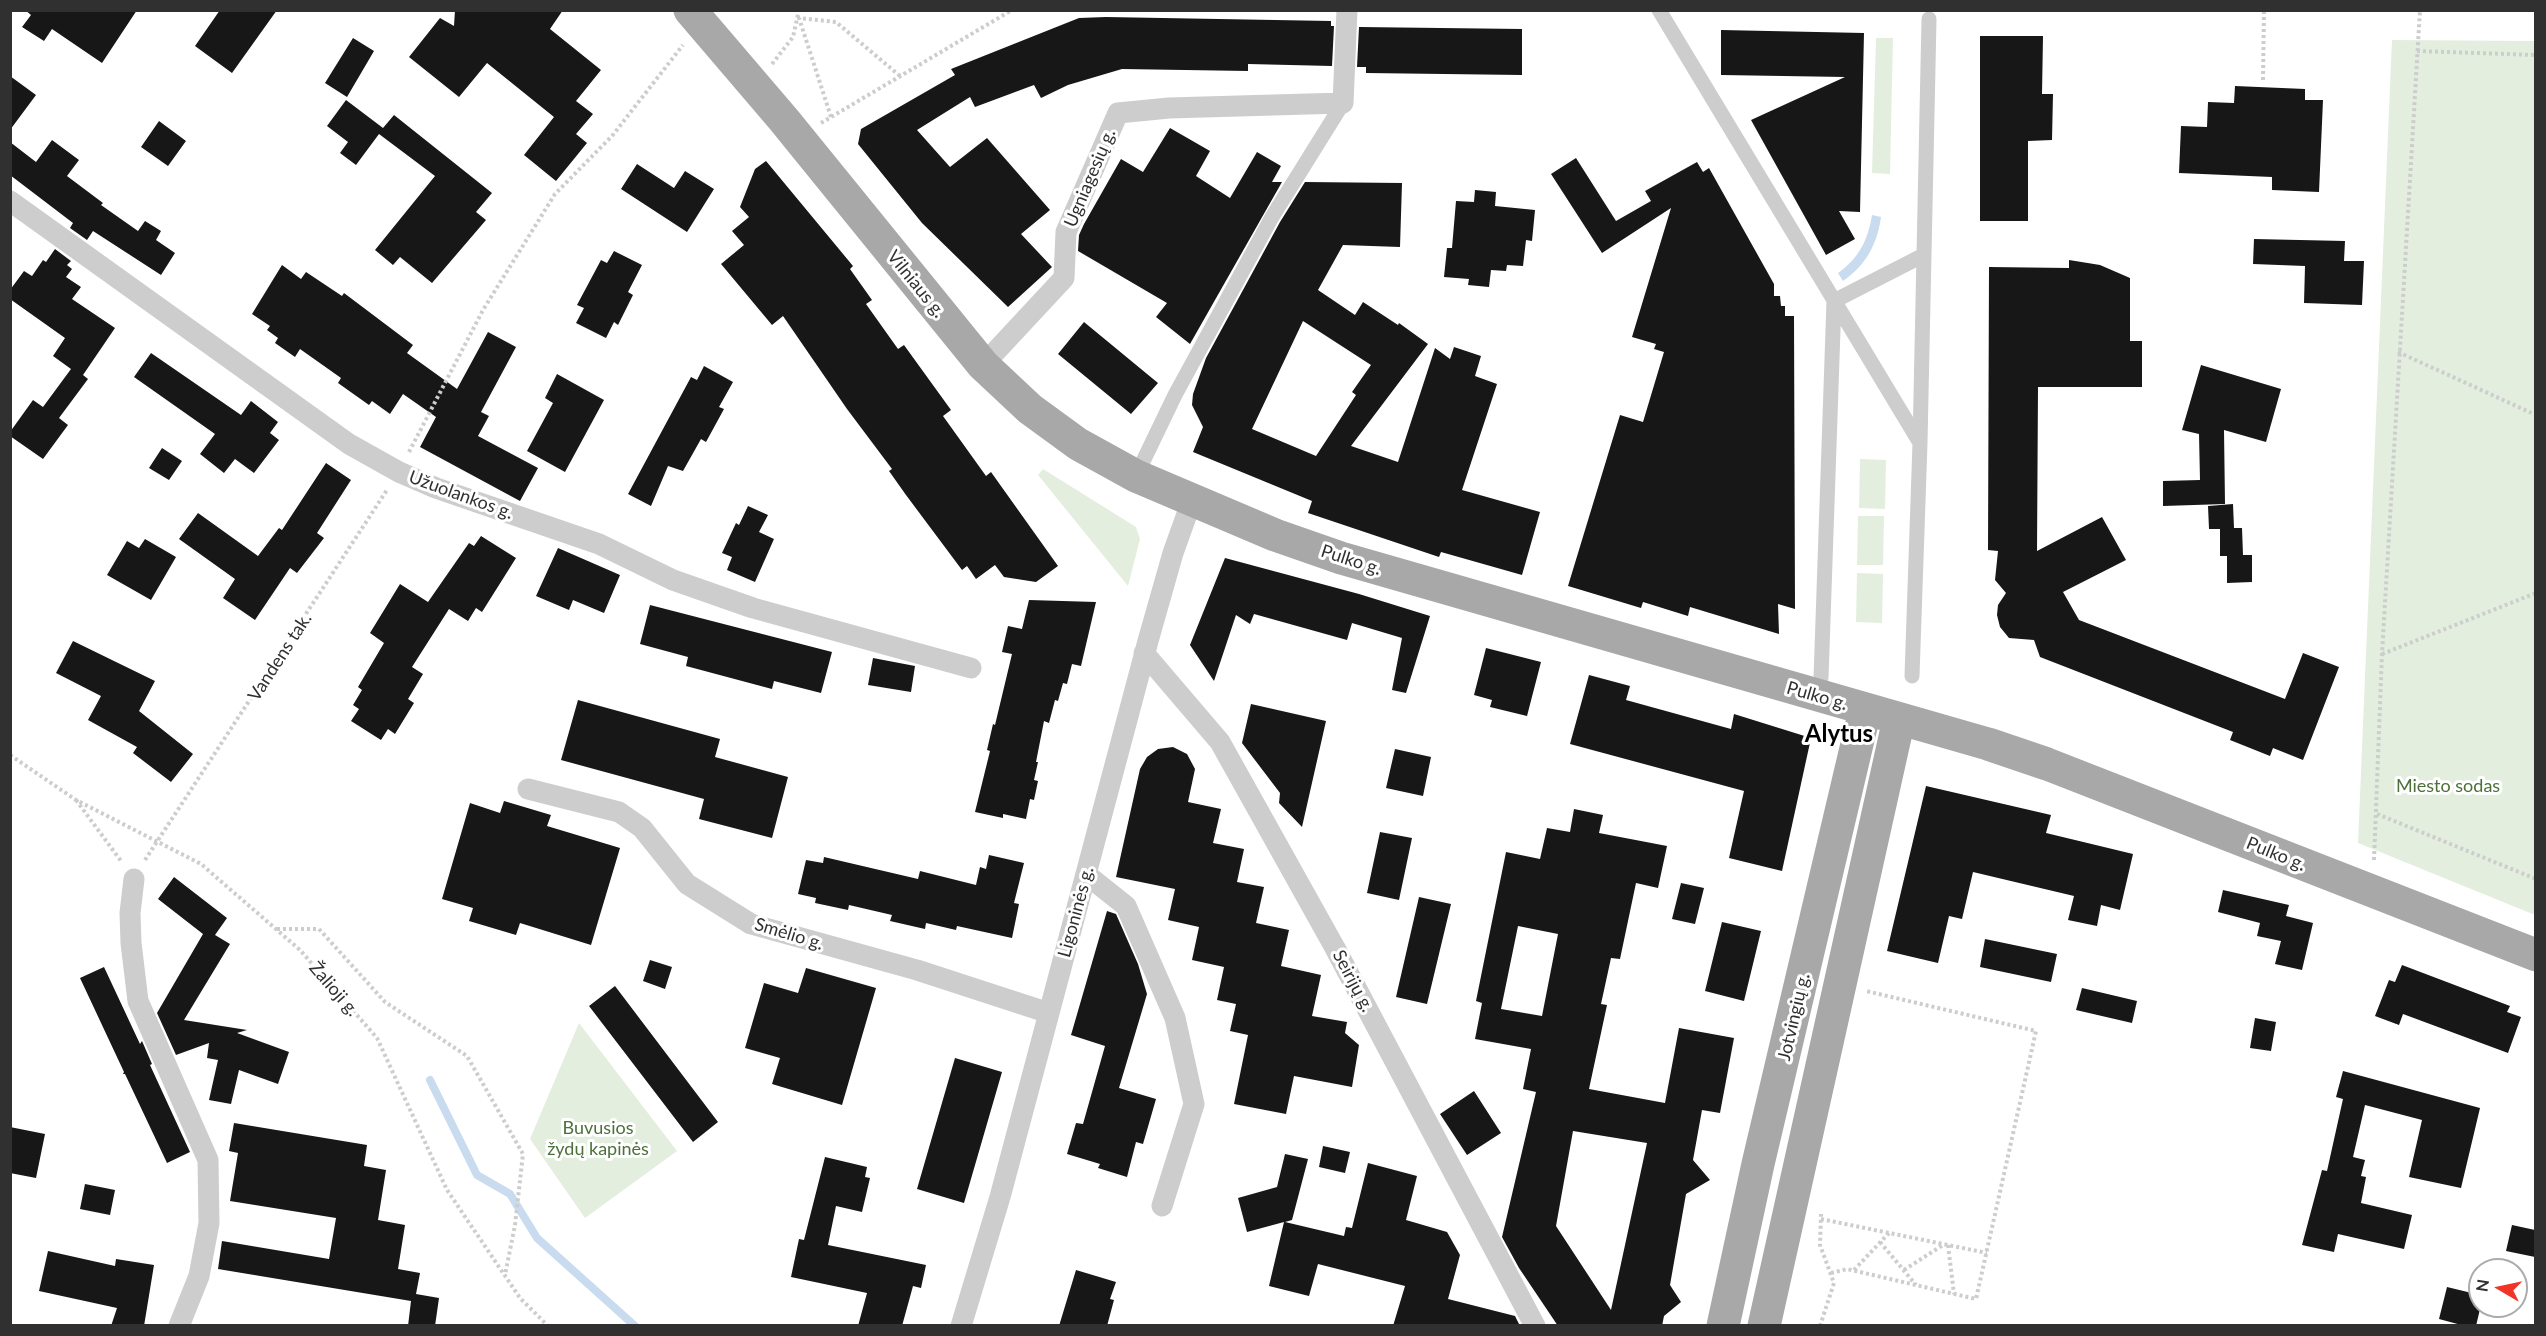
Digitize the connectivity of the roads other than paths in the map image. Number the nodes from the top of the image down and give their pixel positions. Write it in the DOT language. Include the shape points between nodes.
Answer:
graph roads {
  1 [pos="1347,10"];
  2 [pos="1659,10"];
  3 [pos="695,17"];
  4 [pos="1929,19"];
  5 [pos="1343,103"];
  6 [pos="10,201"];
  7 [pos="1924,255"];
  8 [pos="1834,301"];
  9 [pos="983,365"];
  10 [pos="1920,443"];
  11 [pos="1136,476"];
  12 [pos="1192,500"];
  13 [pos="1144,653"];
  14 [pos="971,668"];
  15 [pos="1912,676"];
  16 [pos="1821,678"];
  17 [pos="1865,710"];
  18 [pos="1899,719"];
  19 [pos="528,789"];
  20 [pos="1087,875"];
  21 [pos="134,879"];
  22 [pos="2535,955"];
  23 [pos="1049,1013"];
  24 [pos="1758,1164"];
  25 [pos="1798,1173"];
  26 [pos="1162,1206"];
  27 [pos="178,1326"];
  28 [pos="961,1326"];
  29 [pos="1535,1326"];
  30 [pos="1723,1326"];
  31 [pos="1764,1326"];
  1 -- 5 [label="street"];
  2 -- 8 [label="street"];
  3 -- 9 [label="main road, Vilniaus g."];
  4 -- 7 [label="street"];
  5 -- 9 [label="street, Ugniagesių g." via="1118,113 1066,232 1064,278"];
  5 -- 11 [label="street" via="1272,217 1175,395"];
  6 -- 14 [label="street, Užuolankos g." via="349,444 399,472 599,544 674,580 753,608"];
  7 -- 8 [label="street"];
  7 -- 10 [label="street"];
  8 -- 10 [label="street"];
  8 -- 16 [label="street"];
  9 -- 11 [label="main road, Vilniaus g." via="1030,409 1078,444"];
  10 -- 15 [label="street"];
  11 -- 12 [label="main road, Vilniaus g."];
  12 -- 13 [label="street, Ligoninės g."];
  12 -- 17 [label="main road, Pulko g." via="1341,558"];
  13 -- 20 [label="street, Ligoninės g."];
  13 -- 29 [label="street, Seirijų g." via="1220,742 1335,948"];
  17 -- 18 [label="main road, Pulko g."];
  17 -- 24 [label="main road, Jotvingių g."];
  18 -- 22 [label="main road, Pulko g." via="2047,764"];
  18 -- 25 [label="main road, Jotvingių g."];
  19 -- 23 [label="street, Smėlio g." via="620,812 642,828 687,884 751,924 917,970"];
  20 -- 23 [label="street, Ligoninės g."];
  20 -- 26 [label="street" via="1126,906 1175,1018 1194,1104"];
  21 -- 27 [label="street" via="131,923 138,1001 208,1160 209,1223 199,1276"];
  23 -- 28 [label="street, Ligoninės g."];
  24 -- 25 [label="main road"];
  24 -- 30 [label="main road, Jotvingių g."];
  25 -- 31 [label="main road, Jotvingių g."];
}
